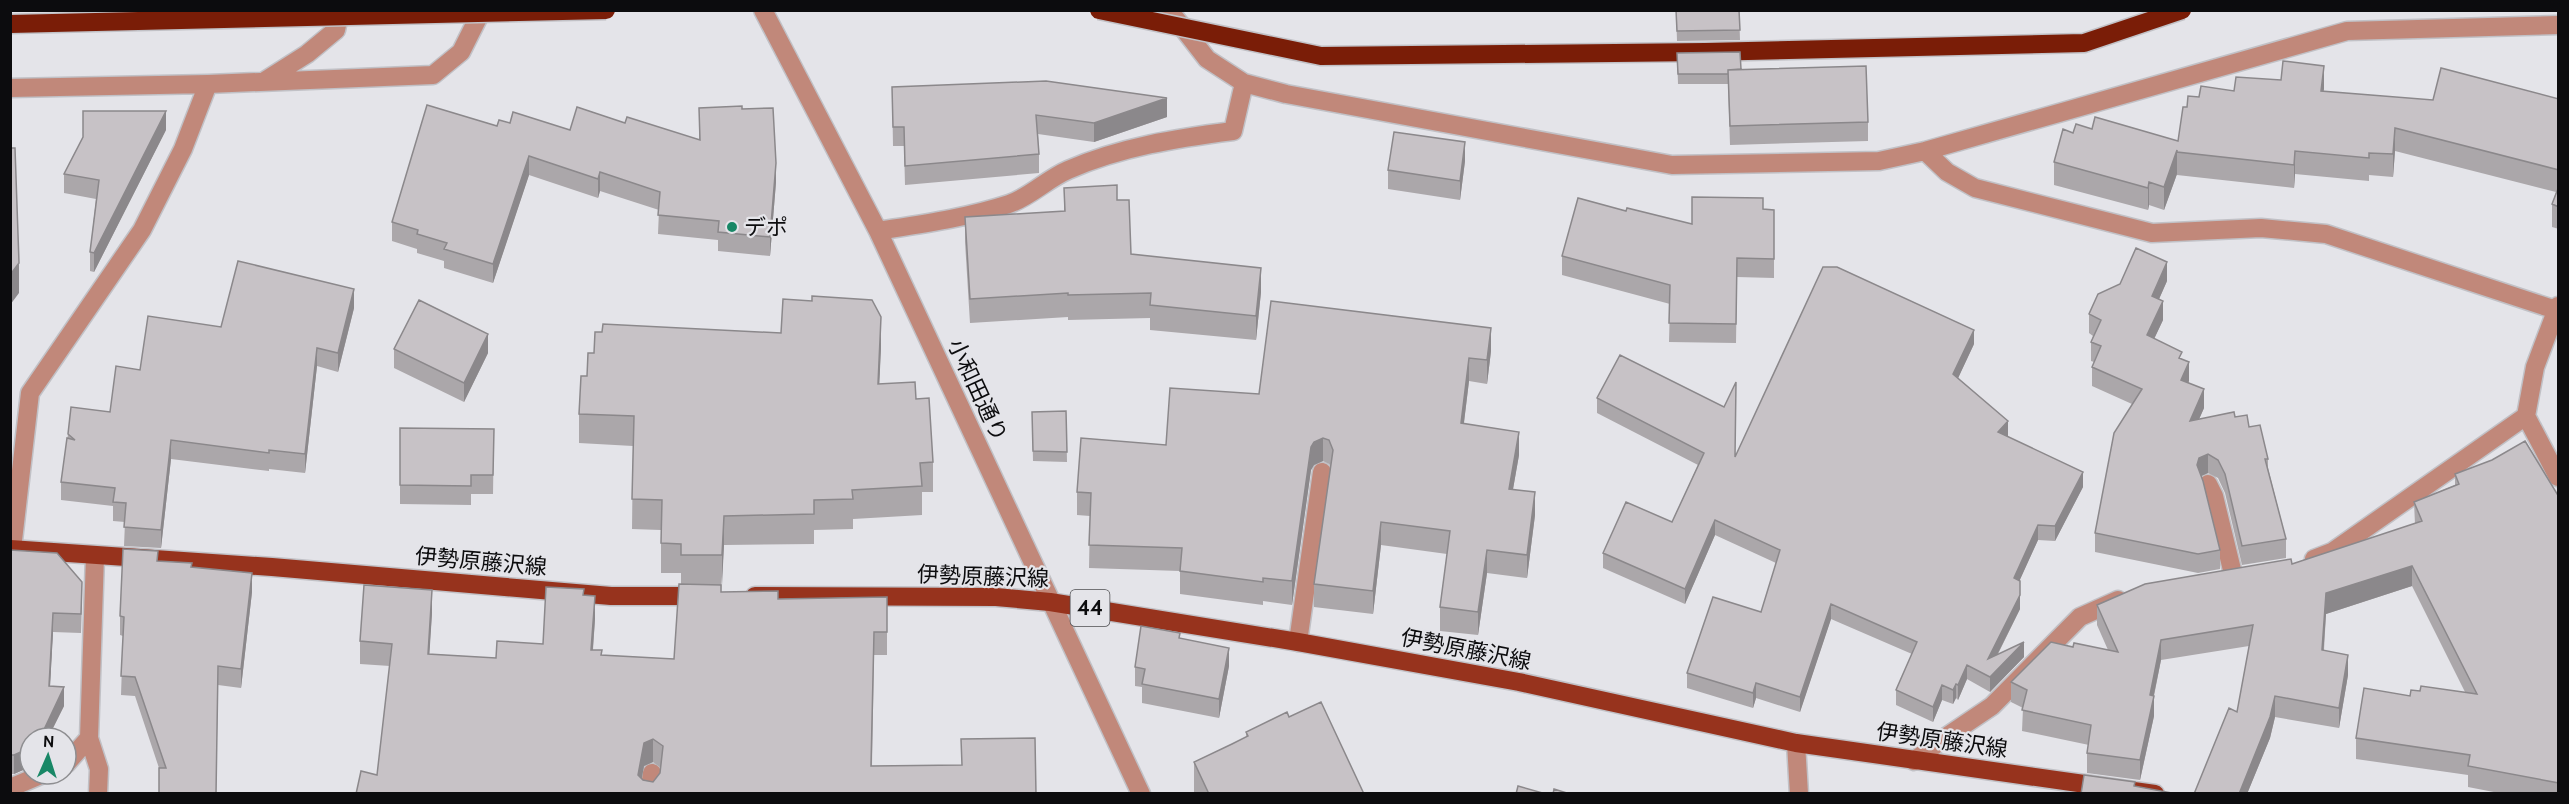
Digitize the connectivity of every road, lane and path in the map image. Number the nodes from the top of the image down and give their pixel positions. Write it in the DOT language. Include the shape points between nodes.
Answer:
graph roads {
  1 [pos="340,10"];
  2 [pos="482,10"];
  3 [pos="606,10"];
  4 [pos="763,10"];
  5 [pos="1099,10"];
  6 [pos="1169,10"];
  7 [pos="2181,10"];
  8 [pos="10,24"];
  9 [pos="2559,25"];
  10 [pos="264,81"];
  11 [pos="1245,83"];
  12 [pos="208,84"];
  13 [pos="10,88"];
  14 [pos="1925,151"];
  15 [pos="878,231"];
  16 [pos="2557,308"];
  17 [pos="2526,416"];
  18 [pos="1322,472"];
  19 [pos="2559,477"];
  20 [pos="2208,484"];
  21 [pos="11,549"];
  22 [pos="95,556"];
  23 [pos="2294,568"];
  24 [pos="2254,574"];
  25 [pos="2234,578"];
  26 [pos="2213,581"];
  27 [pos="2137,594"];
  28 [pos="716,596"];
  29 [pos="740,596"];
  30 [pos="1050,602"];
  31 [pos="1298,642"];
  32 [pos="88,738"];
  33 [pos="1796,743"];
  34 [pos="78,750"];
  35 [pos="1914,761"];
  36 [pos="652,773"];
  37 [pos="98,794"];
  38 [pos="649,794"];
  39 [pos="1141,794"];
  40 [pos="1799,794"];
  41 [pos="2155,794"];
  1 -- 10 [label="street" via="336,30"];
  2 -- 10 [label="street" via="461,52 433,75"];
  3 -- 8 [label="highway, bridge"];
  4 -- 15 [label="street, 小和田通り"];
  5 -- 7 [label="highway, bridge" via="1321,56 2084,43"];
  6 -- 11 [label="street" via="1207,59"];
  9 -- 14 [label="street" via="2347,31"];
  10 -- 12 [label="street"];
  11 -- 14 [label="street" via="1672,165 1879,161"];
  11 -- 15 [label="street" via="1233,131 1110,154 1066,170 1011,204"];
  12 -- 13 [label="street"];
  12 -- 21 [label="street" via="183,149 142,230 30,393"];
  14 -- 16 [label="street" via="1947,172 1974,188 2152,233 2261,228 2326,234"];
  15 -- 30 [label="street, 小和田通り"];
  16 -- 17 [label="street" via="2535,368"];
  17 -- 19 [label="street"];
  17 -- 23 [label="street" via="2332,552"];
  18 -- 31 [label="street"];
  20 -- 25 [label="street"];
  21 -- 22 [label="main road, 伊勢原藤沢線"];
  22 -- 28 [label="main road, 伊勢原藤沢線" via="611,596"];
  22 -- 32 [label="street"];
  24 -- 25 [label="street"];
  25 -- 26 [label="street"];
  27 -- 35 [label="street" via="2080,617 1992,706"];
  29 -- 30 [label="main road, 伊勢原藤沢線 / 44" via="996,597"];
  30 -- 31 [label="main road, 伊勢原藤沢線 / 44"];
  30 -- 39 [label="street, 小和田通り"];
  31 -- 33 [label="main road, 伊勢原藤沢線 / 44" via="1519,682"];
  32 -- 34 [label="street"];
  32 -- 37 [label="street" via="99,769"];
  33 -- 35 [label="main road, 伊勢原藤沢線 / 44"];
  33 -- 40 [label="street"];
  35 -- 41 [label="main road, 伊勢原藤沢線 / 44"];
  36 -- 38 [label="street"];
}
